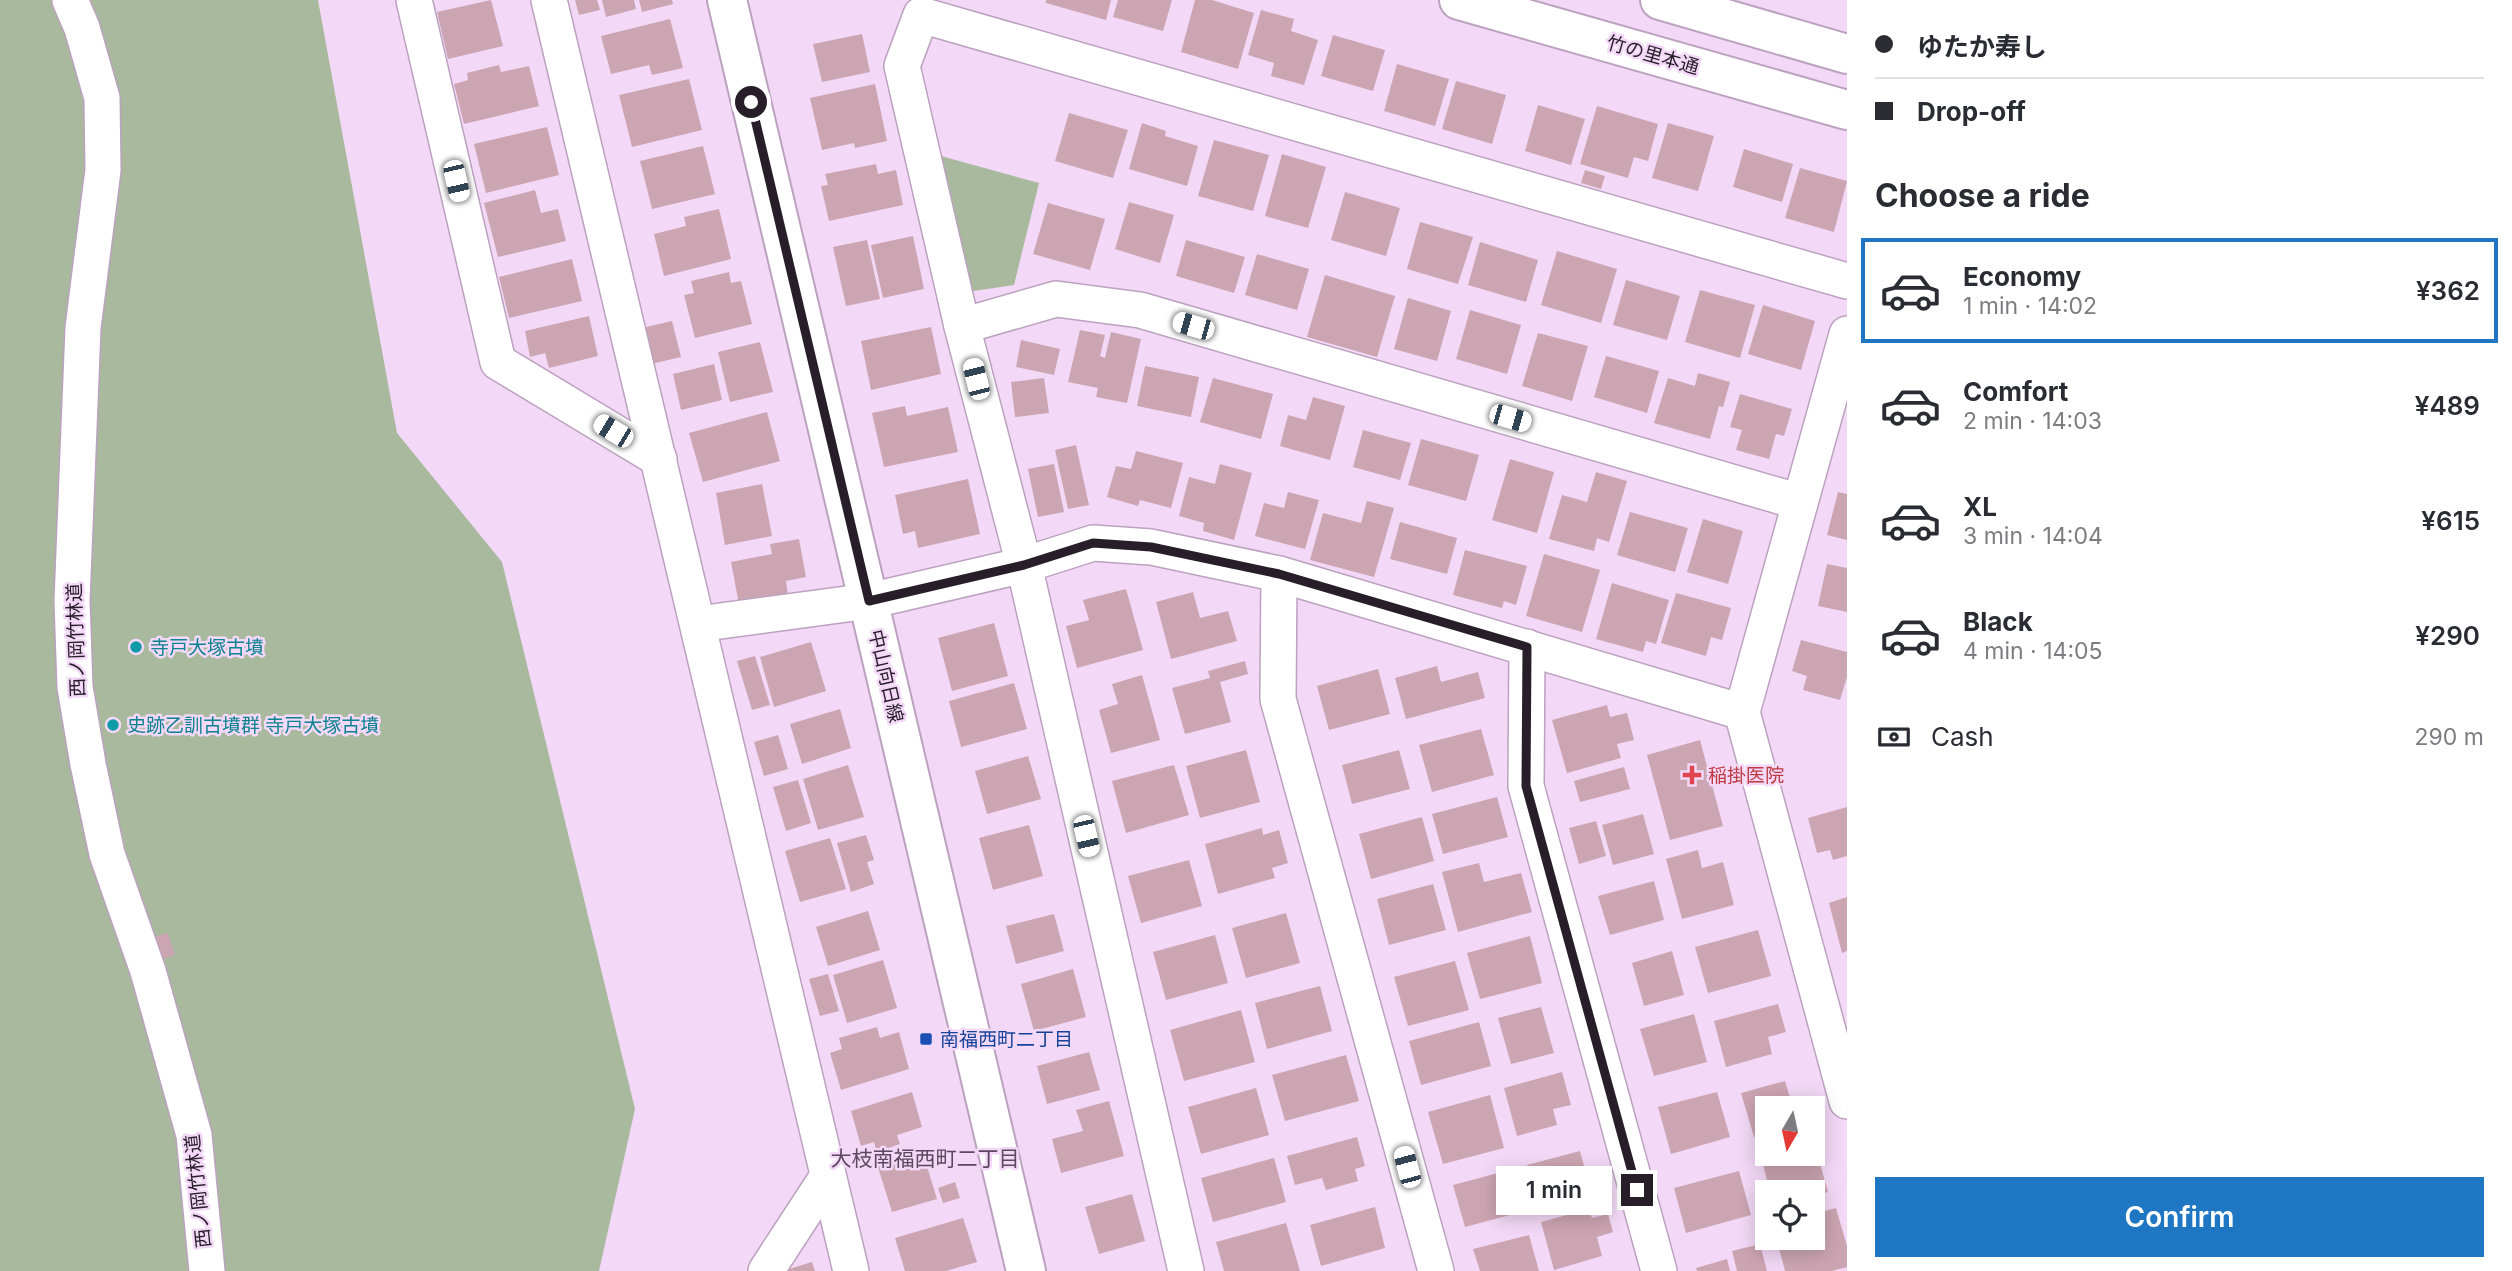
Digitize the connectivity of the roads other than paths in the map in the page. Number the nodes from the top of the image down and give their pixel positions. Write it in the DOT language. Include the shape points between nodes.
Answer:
graph roads {
  1 [pos="70,0"];
  2 [pos="414,0"];
  3 [pos="549,0"];
  4 [pos="727,0"];
  5 [pos="1459,0"];
  6 [pos="1660,0"];
  7 [pos="1847,54"];
  8 [pos="1847,110"];
  9 [pos="1847,281"];
  10 [pos="962,326"];
  11 [pos="1847,334"];
  12 [pos="659,459"];
  13 [pos="1800,502"];
  14 [pos="1024,565"];
  15 [pos="1279,574"];
  16 [pos="869,601"];
  17 [pos="698,624"];
  18 [pos="1527,647"];
  19 [pos="1742,712"];
  20 [pos="1841,1058"];
  21 [pos="1847,1101"];
  22 [pos="828,1176"];
  23 [pos="207,1271"];
  24 [pos="766,1271"];
  25 [pos="850,1271"];
  26 [pos="1026,1271"];
  27 [pos="1186,1271"];
  28 [pos="1436,1271"];
  29 [pos="1659,1271"];
  1 -- 23 [label="street, 西ノ岡竹林道" via="103,110 103,170 83,328 72,601 75,687 107,854 148,971 194,1135"];
  2 -- 12 [label="street" via="498,362"];
  3 -- 12 [label="street"];
  4 -- 16 [label="main road, 中山向日線"];
  5 -- 8 [label="main road, 竹の里本通"];
  6 -- 7 [label="main road"];
  9 -- 10 [label="street" via="921,15 902,66"];
  10 -- 13 [label="street" via="1056,299 1140,310"];
  10 -- 14 [label="street"];
  11 -- 13 [label="street"];
  12 -- 17 [label="street"];
  13 -- 19 [label="street"];
  14 -- 15 [label="street" via="1093,543 1151,547"];
  14 -- 16 [label="street"];
  14 -- 27 [label="street"];
  15 -- 18 [label="street"];
  15 -- 28 [label="street" via="1278,699"];
  16 -- 17 [label="street"];
  16 -- 26 [label="main road, 中山向日線"];
  17 -- 22 [label="street"];
  18 -- 19 [label="street"];
  18 -- 29 [label="street" via="1526,786"];
  19 -- 20 [label="street"];
  20 -- 21 [label="street"];
  22 -- 24 [label="street"];
  22 -- 25 [label="street"];
}
